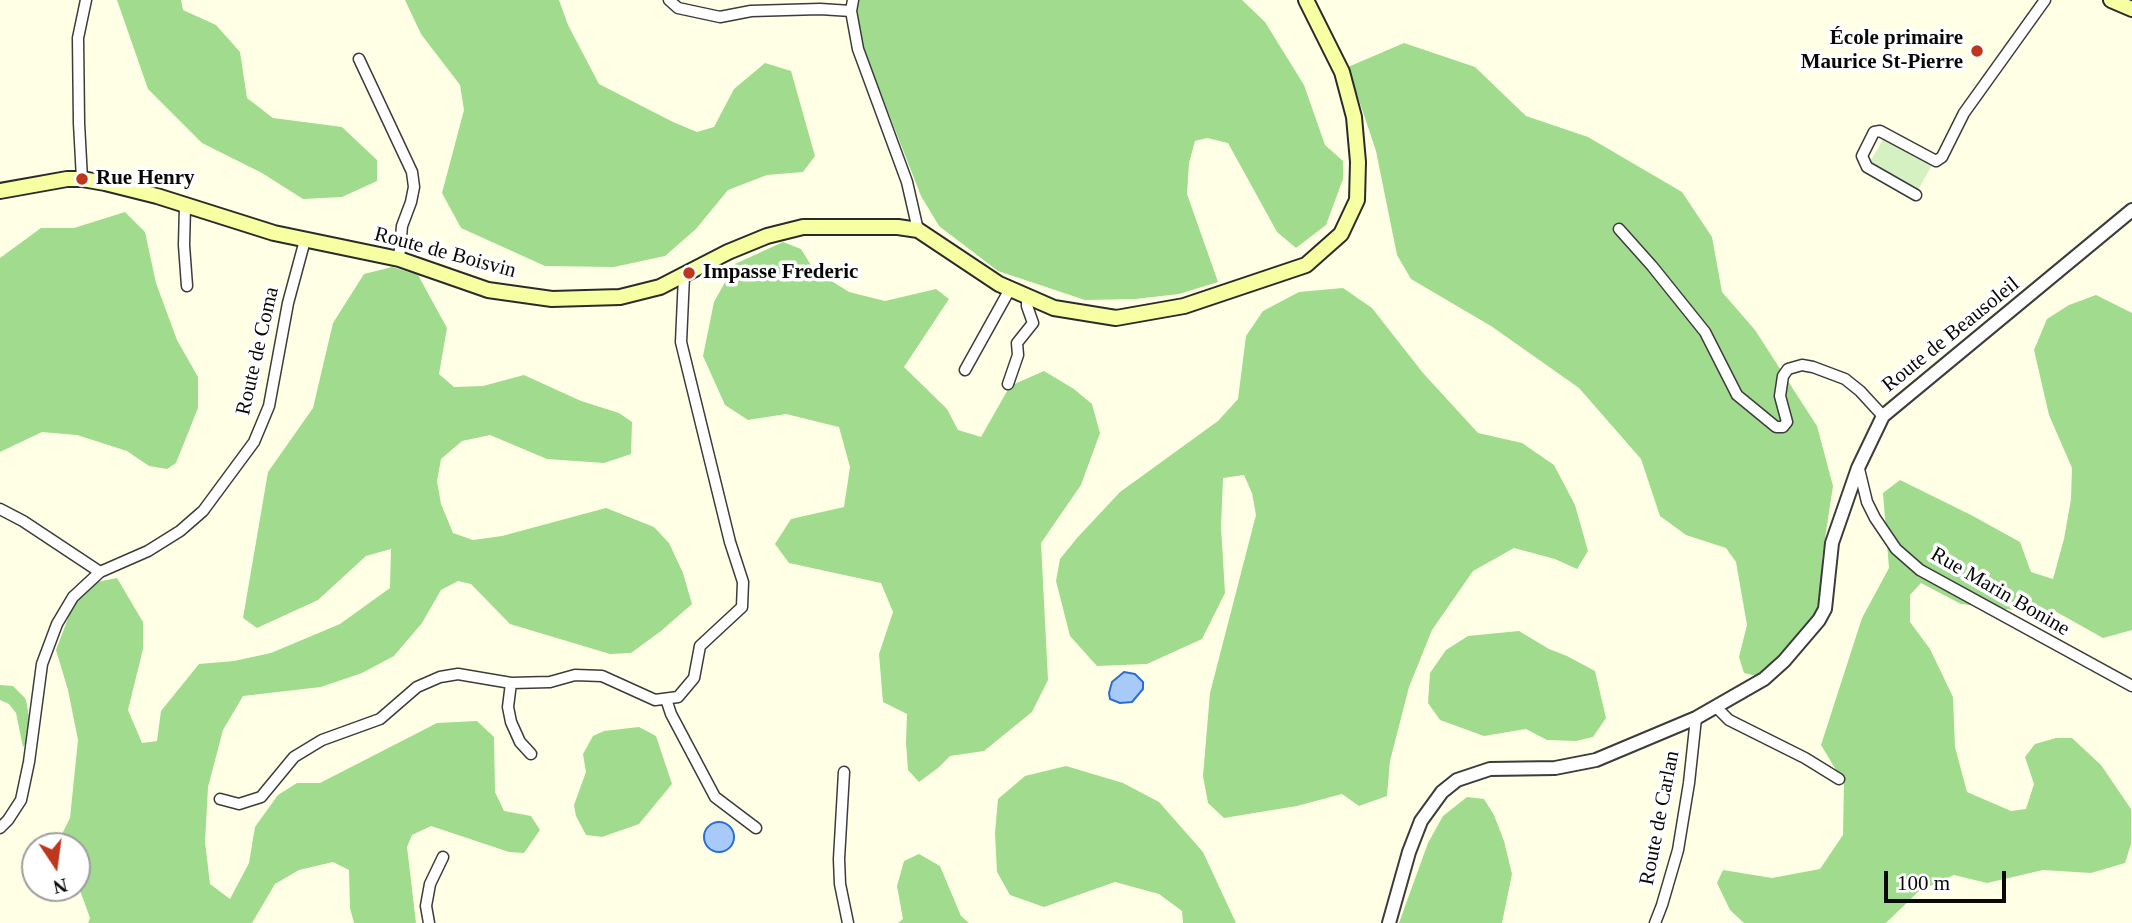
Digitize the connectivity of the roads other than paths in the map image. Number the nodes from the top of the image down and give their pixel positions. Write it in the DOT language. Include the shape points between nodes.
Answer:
graph roads {
  1 [pos="86,0"];
  2 [pos="669,0"];
  3 [pos="853,0"];
  4 [pos="1306,0"];
  5 [pos="2045,0"];
  6 [pos="2111,0"];
  7 [pos="2132,9"];
  8 [pos="850,11"];
  9 [pos="359,59"];
  10 [pos="82,179"];
  11 [pos="0,191"];
  12 [pos="1916,195"];
  13 [pos="185,206"];
  14 [pos="2132,210"];
  15 [pos="1619,229"];
  16 [pos="918,230"];
  17 [pos="305,240"];
  18 [pos="399,259"];
  19 [pos="684,276"];
  20 [pos="187,286"];
  21 [pos="1010,289"];
  22 [pos="1027,296"];
  23 [pos="964,370"];
  24 [pos="1008,384"];
  25 [pos="1883,416"];
  26 [pos="1858,468"];
  27 [pos="0,509"];
  28 [pos="100,572"];
  29 [pos="511,683"];
  30 [pos="2132,686"];
  31 [pos="666,699"];
  32 [pos="1716,707"];
  33 [pos="1696,718"];
  34 [pos="531,754"];
  35 [pos="844,772"];
  36 [pos="1839,779"];
  37 [pos="220,799"];
  38 [pos="0,828"];
  39 [pos="757,828"];
  40 [pos="443,857"];
  41 [pos="429,923"];
  42 [pos="848,923"];
  43 [pos="1389,923"];
  44 [pos="1654,923"];
  1 -- 10 [label="street" via="78,38"];
  2 -- 8 [label="street" via="678,8 720,17 751,11"];
  3 -- 8 [label="street"];
  4 -- 22 [label="main road, Route de Boisvin" via="1342,72 1354,117 1357,200 1341,234 1306,265 1184,306 1116,318 1054,308"];
  5 -- 12 [label="street" via="1964,113 1942,157 1936,160 1874,132 1862,156 1867,167"];
  6 -- 7 [label="main road"];
  8 -- 16 [label="street" via="867,78 906,182"];
  9 -- 18 [label="street" via="412,172 414,187 402,226"];
  10 -- 11 [label="main road, Route de Boisvin"];
  10 -- 13 [label="main road, Route de Boisvin"];
  13 -- 17 [label="main road, Route de Boisvin"];
  13 -- 20 [label="street"];
  14 -- 25 [label="street, Route de Beausoleil"];
  15 -- 25 [label="street" via="1705,332 1737,395 1776,426 1787,422 1780,396 1783,376 1788,369 1802,365 1845,379"];
  16 -- 19 [label="main road, Route de Boisvin" via="803,227 727,252"];
  16 -- 21 [label="main road, Route de Boisvin"];
  17 -- 18 [label="main road, Route de Boisvin"];
  17 -- 28 [label="street, Route de Coma" via="269,405 254,442 203,512 148,551"];
  18 -- 19 [label="main road, Route de Boisvin" via="488,290 552,299 620,297"];
  19 -- 31 [label="street" via="681,342 743,582 743,607 700,646 694,678 678,697"];
  21 -- 22 [label="main road, Route de Boisvin"];
  21 -- 23 [label="street"];
  22 -- 24 [label="street" via="1032,323 1017,342 1018,355"];
  25 -- 26 [label="street, Route de Beausoleil"];
  26 -- 30 [label="street, Rue Marin Bonine" via="1875,518 1896,549 1920,570"];
  26 -- 32 [label="street, Route de Beausoleil" via="1832,543 1825,609 1819,620 1784,662"];
  27 -- 28 [label="street"];
  28 -- 38 [label="street, Route de Coma" via="73,597 50,639 24,787 15,811"];
  29 -- 31 [label="street" via="602,676 656,700"];
  29 -- 34 [label="street" via="511,722"];
  29 -- 37 [label="street" via="458,674 440,677 417,687 380,719 321,740 294,757 261,797 239,804"];
  31 -- 39 [label="street" via="715,797"];
  32 -- 33 [label="street, Route de Beausoleil"];
  32 -- 36 [label="street" via="1729,720"];
  33 -- 43 [label="street, Route de Beausoleil" via="1596,760 1555,768 1490,769 1457,780 1421,821"];
  33 -- 44 [label="street, Route de Carlan" via="1678,850"];
  35 -- 42 [label="street" via="839,859"];
  40 -- 41 [label="street" via="430,884"];
}
